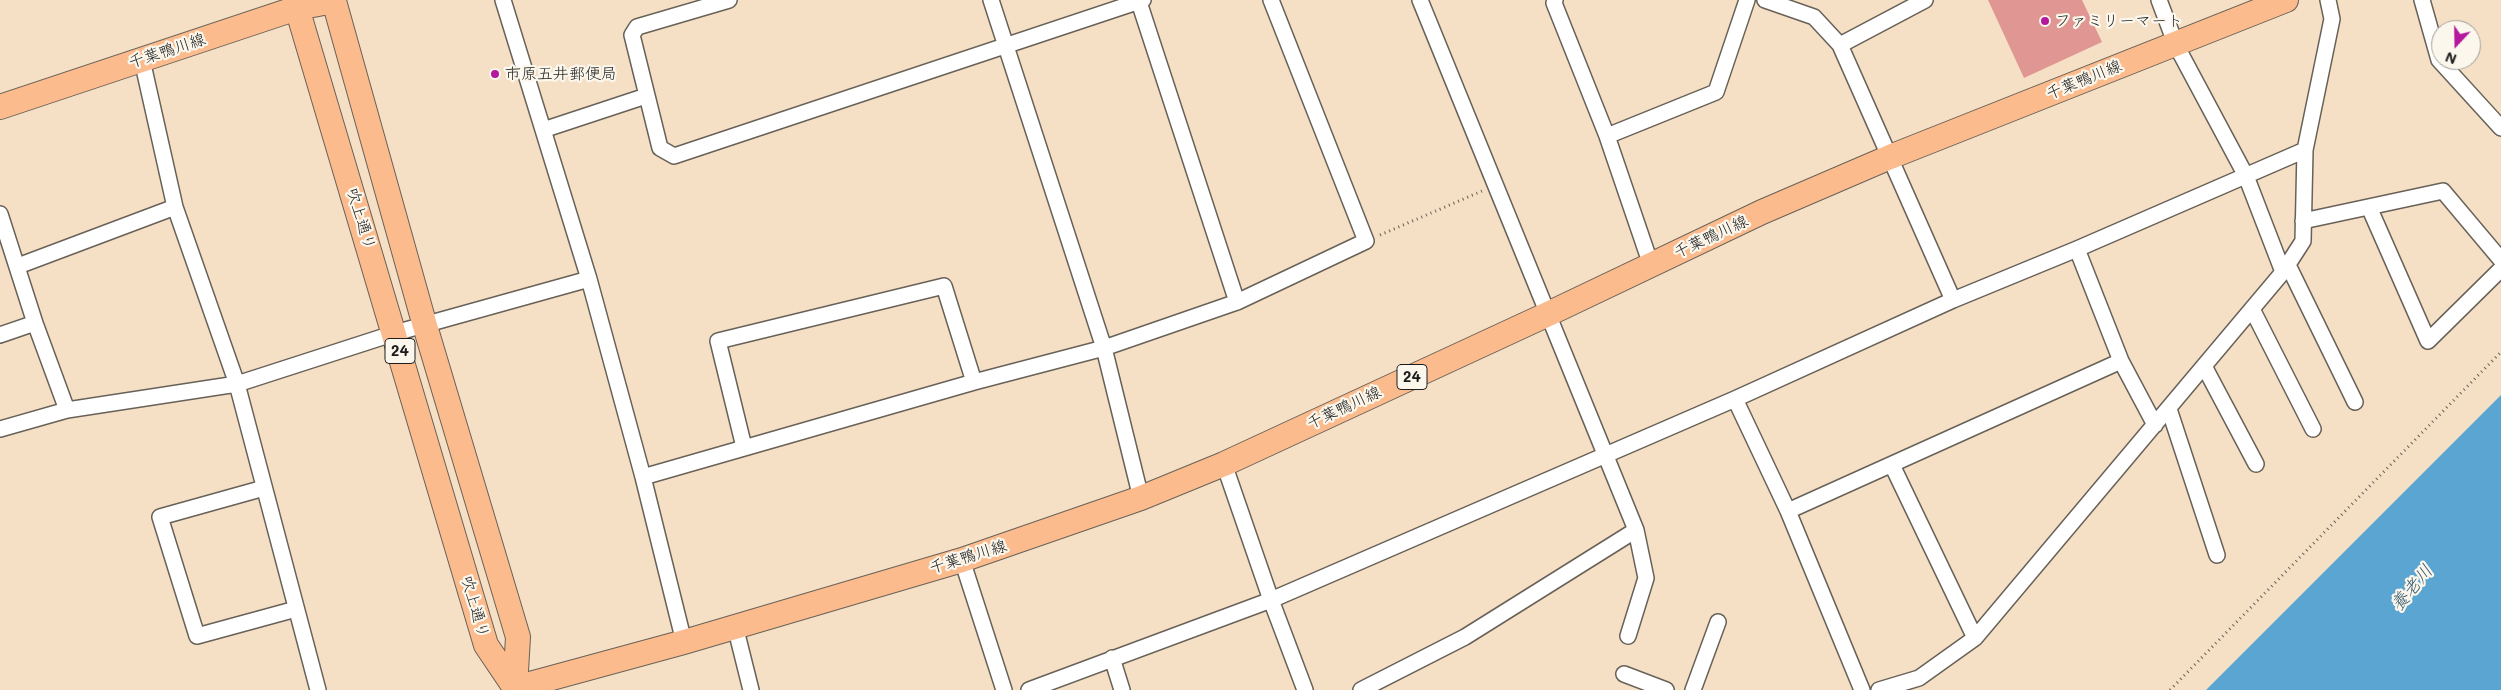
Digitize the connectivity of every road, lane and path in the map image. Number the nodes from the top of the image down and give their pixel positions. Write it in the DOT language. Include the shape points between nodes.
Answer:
graph roads {
  1 [pos="503,0"];
  2 [pos="729,0"];
  3 [pos="991,0"];
  4 [pos="1271,0"];
  5 [pos="1420,0"];
  6 [pos="1555,0"];
  7 [pos="1747,0"];
  8 [pos="1765,0"];
  9 [pos="1925,0"];
  10 [pos="2159,0"];
  11 [pos="2286,0"];
  12 [pos="2328,0"];
  13 [pos="2422,0"];
  14 [pos="336,1"];
  15 [pos="1141,1"];
  16 [pos="297,8"];
  17 [pos="1840,45"];
  18 [pos="2176,45"];
  19 [pos="1005,46"];
  20 [pos="142,60"];
  21 [pos="646,96"];
  22 [pos="0,106"];
  23 [pos="2501,128"];
  24 [pos="543,130"];
  25 [pos="1607,136"];
  26 [pos="2305,150"];
  27 [pos="1890,157"];
  28 [pos="2246,176"];
  29 [pos="1494,186"];
  30 [pos="2369,206"];
  31 [pos="175,207"];
  32 [pos="0,214"];
  33 [pos="2303,220"];
  34 [pos="1366,241"];
  35 [pos="2077,249"];
  36 [pos="2501,260"];
  37 [pos="1650,265"];
  38 [pos="18,266"];
  39 [pos="2285,268"];
  40 [pos="2501,269"];
  41 [pos="589,279"];
  42 [pos="1953,300"];
  43 [pos="1237,302"];
  44 [pos="2252,309"];
  45 [pos="1546,315"];
  46 [pos="35,323"];
  47 [pos="425,326"];
  48 [pos="395,333"];
  49 [pos="0,335"];
  50 [pos="1104,348"];
  51 [pos="2501,352"];
  52 [pos="2121,361"];
  53 [pos="2204,366"];
  54 [pos="974,382"];
  55 [pos="237,384"];
  56 [pos="1736,399"];
  57 [pos="2354,402"];
  58 [pos="2169,409"];
  59 [pos="67,410"];
  60 [pos="2155,425"];
  61 [pos="0,429"];
  62 [pos="2313,429"];
  63 [pos="744,447"];
  64 [pos="1606,455"];
  65 [pos="1224,464"];
  66 [pos="2256,464"];
  67 [pos="1892,465"];
  68 [pos="644,477"];
  69 [pos="264,488"];
  70 [pos="1141,498"];
  71 [pos="1788,511"];
  72 [pos="1636,530"];
  73 [pos="2217,555"];
  74 [pos="962,560"];
  75 [pos="1271,600"];
  76 [pos="296,609"];
  77 [pos="1718,622"];
  78 [pos="736,626"];
  79 [pos="1628,636"];
  80 [pos="1976,638"];
  81 [pos="684,642"];
  82 [pos="1112,658"];
  83 [pos="1624,674"];
  84 [pos="515,688"];
  85 [pos="318,690"];
  86 [pos="751,690"];
  87 [pos="1004,690"];
  88 [pos="1029,690"];
  89 [pos="1122,690"];
  90 [pos="1305,690"];
  91 [pos="1361,690"];
  92 [pos="1666,690"];
  93 [pos="1693,690"];
  94 [pos="1862,690"];
  95 [pos="1879,690"];
  96 [pos="2170,690"];
  1 -- 24 [label="street"];
  2 -- 21 [label="street" via="637,27 632,35"];
  3 -- 19 [label="street"];
  4 -- 34 [label="street"];
  5 -- 29 [label="street"];
  6 -- 25 [label="street"];
  7 -- 25 [label="street" via="1716,92"];
  8 -- 17 [label="street" via="1814,17"];
  9 -- 17 [label="street"];
  10 -- 18 [label="street"];
  11 -- 18 [label="main road, 千葉鴨川線 / 24"];
  12 -- 26 [label="street" via="2332,19"];
  13 -- 23 [label="street" via="2439,60"];
  14 -- 16 [label="main road, 千葉鴨川線 / 24"];
  14 -- 47 [label="main road, 吹上通り / 24"];
  15 -- 19 [label="street"];
  15 -- 43 [label="street"];
  16 -- 20 [label="main road, 千葉鴨川線 / 24"];
  16 -- 48 [label="main road, 吹上通り / 24"];
  17 -- 27 [label="street"];
  18 -- 27 [label="main road, 千葉鴨川線 / 24"];
  18 -- 28 [label="street"];
  19 -- 21 [label="street" via="674,156 660,148"];
  19 -- 50 [label="street"];
  20 -- 22 [label="main road, 千葉鴨川線 / 24"];
  20 -- 31 [label="street"];
  21 -- 24 [label="street"];
  24 -- 41 [label="street"];
  25 -- 37 [label="street"];
  26 -- 28 [label="street"];
  26 -- 33 [label="street"];
  27 -- 37 [label="main road, 千葉鴨川線 / 24"];
  27 -- 42 [label="street"];
  28 -- 35 [label="street"];
  28 -- 39 [label="street"];
  29 -- 34 [label="path"];
  29 -- 45 [label="street"];
  30 -- 33 [label="street"];
  30 -- 36 [label="street" via="2443,191"];
  30 -- 40 [label="street" via="2428,342"];
  31 -- 38 [label="street"];
  31 -- 55 [label="street"];
  32 -- 38 [label="street"];
  33 -- 39 [label="street" via="2303,242"];
  34 -- 43 [label="street"];
  35 -- 42 [label="street"];
  35 -- 52 [label="street"];
  37 -- 45 [label="main road, 千葉鴨川線 / 24"];
  38 -- 46 [label="street"];
  39 -- 44 [label="street"];
  39 -- 57 [label="street"];
  41 -- 47 [label="street"];
  41 -- 68 [label="street"];
  42 -- 56 [label="street"];
  43 -- 50 [label="street"];
  44 -- 53 [label="street"];
  44 -- 62 [label="street"];
  45 -- 64 [label="street"];
  45 -- 65 [label="main road, 千葉鴨川線 / 24"];
  46 -- 49 [label="street"];
  46 -- 59 [label="street"];
  47 -- 48 [label="street"];
  47 -- 84 [label="main road, 吹上通り / 24" via="518,637"];
  48 -- 55 [label="street"];
  48 -- 84 [label="main road, 吹上通り / 24" via="486,645"];
  50 -- 54 [label="street"];
  50 -- 70 [label="street"];
  51 -- 96 [label="path"];
  52 -- 60 [label="street"];
  52 -- 67 [label="street"];
  53 -- 58 [label="street"];
  53 -- 66 [label="street"];
  54 -- 63 [label="street"];
  54 -- 63 [label="street" via="944,286 718,341"];
  55 -- 59 [label="street"];
  55 -- 69 [label="street"];
  56 -- 64 [label="street"];
  56 -- 71 [label="street"];
  58 -- 60 [label="street"];
  58 -- 73 [label="street"];
  59 -- 61 [label="street"];
  60 -- 80 [label="street"];
  63 -- 68 [label="street"];
  64 -- 72 [label="street"];
  64 -- 75 [label="street"];
  65 -- 70 [label="main road, 千葉鴨川線 / 24"];
  65 -- 75 [label="street"];
  67 -- 71 [label="street"];
  67 -- 80 [label="street"];
  68 -- 81 [label="street"];
  69 -- 76 [label="street"];
  69 -- 76 [label="street" via="160,517 197,636"];
  70 -- 74 [label="main road, 千葉鴨川線 / 24"];
  71 -- 94 [label="street"];
  72 -- 79 [label="street" via="1646,578"];
  72 -- 91 [label="street" via="1464,637"];
  74 -- 78 [label="main road, 千葉鴨川線 / 24"];
  74 -- 87 [label="street"];
  75 -- 82 [label="street"];
  75 -- 90 [label="street"];
  76 -- 85 [label="street"];
  77 -- 93 [label="street"];
  78 -- 81 [label="main road, 千葉鴨川線 / 24"];
  78 -- 86 [label="street"];
  80 -- 95 [label="street" via="1919,678"];
  81 -- 84 [label="main road, 千葉鴨川線 / 24"];
  82 -- 88 [label="street"];
  82 -- 89 [label="street"];
  83 -- 92 [label="street"];
}
